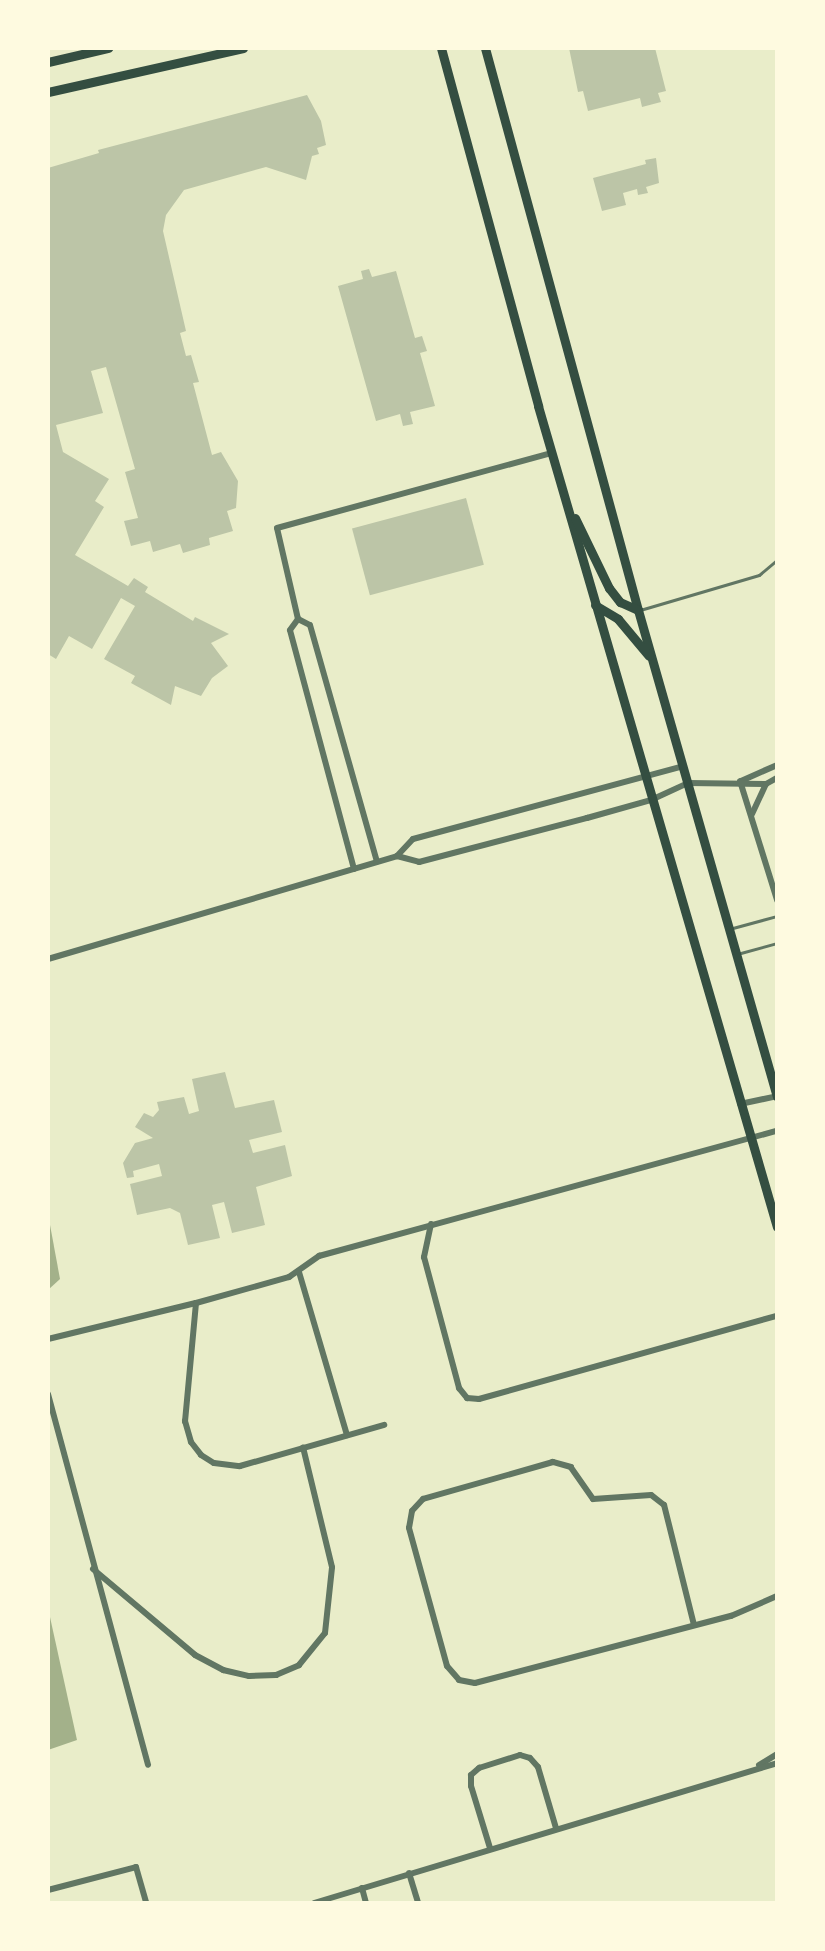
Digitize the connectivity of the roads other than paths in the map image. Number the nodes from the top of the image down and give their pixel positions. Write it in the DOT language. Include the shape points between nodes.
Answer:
graph roads {
  1 [pos="108,48"];
  2 [pos="243,48"];
  3 [pos="441,48"];
  4 [pos="485,48"];
  5 [pos="48,62"];
  6 [pos="48,92"];
  7 [pos="552,453"];
  8 [pos="564,494"];
  9 [pos="777,560"];
  10 [pos="596,605"];
  11 [pos="638,610"];
  12 [pos="298,619"];
  13 [pos="653,660"];
  14 [pos="777,765"];
  15 [pos="683,766"];
  16 [pos="644,775"];
  17 [pos="777,778"];
  18 [pos="740,781"];
  19 [pos="688,783"];
  20 [pos="766,784"];
  21 [pos="651,800"];
  22 [pos="752,814"];
  23 [pos="397,856"];
  24 [pos="377,862"];
  25 [pos="354,869"];
  26 [pos="777,900"];
  27 [pos="777,916"];
  28 [pos="728,929"];
  29 [pos="777,944"];
  30 [pos="735,954"];
  31 [pos="48,959"];
  32 [pos="777,1096"];
  33 [pos="740,1104"];
  34 [pos="777,1131"];
  35 [pos="750,1138"];
  36 [pos="431,1224"];
  37 [pos="777,1227"];
  38 [pos="299,1272"];
  39 [pos="196,1303"];
  40 [pos="777,1316"];
  41 [pos="48,1339"];
  42 [pos="48,1394"];
  43 [pos="384,1425"];
  44 [pos="347,1434"];
  45 [pos="303,1447"];
  46 [pos="93,1569"];
  47 [pos="777,1596"];
  48 [pos="694,1625"];
  49 [pos="777,1754"];
  50 [pos="777,1763"];
  51 [pos="148,1766"];
  52 [pos="751,1770"];
  53 [pos="556,1828"];
  54 [pos="490,1848"];
  55 [pos="409,1874"];
  56 [pos="362,1888"];
  57 [pos="48,1890"];
  58 [pos="146,1903"];
  59 [pos="314,1903"];
  60 [pos="366,1903"];
  61 [pos="418,1903"];
  1 -- 5 [label="main road"];
  2 -- 6 [label="main road"];
  3 -- 7 [label="main road"];
  4 -- 11 [label="main road"];
  7 -- 8 [label="main road"];
  7 -- 12 [label="street" via="277,528"];
  8 -- 10 [label="main road"];
  8 -- 11 [label="main road" via="609,588 621,602"];
  9 -- 11 [label="lane" via="759,575"];
  10 -- 13 [label="main road" via="618,619"];
  10 -- 16 [label="main road"];
  11 -- 13 [label="main road"];
  12 -- 24 [label="street" via="310,625"];
  12 -- 25 [label="street" via="290,630"];
  13 -- 15 [label="main road"];
  14 -- 18 [label="street"];
  15 -- 16 [label="street"];
  15 -- 19 [label="main road"];
  16 -- 21 [label="main road"];
  16 -- 23 [label="street" via="413,839"];
  17 -- 20 [label="street"];
  18 -- 19 [label="street"];
  18 -- 20 [label="street"];
  18 -- 22 [label="street"];
  19 -- 21 [label="street"];
  19 -- 28 [label="main road"];
  20 -- 22 [label="street"];
  21 -- 23 [label="street" via="419,862"];
  21 -- 33 [label="main road"];
  22 -- 26 [label="street"];
  23 -- 24 [label="street"];
  24 -- 25 [label="street"];
  25 -- 31 [label="street"];
  27 -- 28 [label="lane"];
  28 -- 30 [label="main road"];
  29 -- 30 [label="lane"];
  30 -- 32 [label="main road"];
  32 -- 33 [label="street"];
  33 -- 35 [label="main road"];
  34 -- 35 [label="street"];
  35 -- 36 [label="street"];
  35 -- 37 [label="main road"];
  36 -- 38 [label="street" via="319,1256"];
  36 -- 40 [label="street" via="424,1257 459,1388 467,1398 501,1393"];
  38 -- 39 [label="street"];
  38 -- 44 [label="street"];
  39 -- 41 [label="street"];
  39 -- 45 [label="street" via="185,1421 191,1442 201,1455 214,1462 240,1466"];
  42 -- 46 [label="street"];
  43 -- 44 [label="street"];
  44 -- 45 [label="street"];
  45 -- 46 [label="street" via="332,1567 325,1633 298,1665 276,1674 249,1676 224,1670 195,1655"];
  46 -- 51 [label="street"];
  47 -- 48 [label="street" via="731,1616"];
  48 -- 48 [label="street" via="475,1683 459,1680 447,1666 410,1528 412,1511 423,1499 554,1462 571,1467 593,1500 651,1495 664,1505"];
  49 -- 52 [label="street"];
  50 -- 52 [label="street"];
  52 -- 53 [label="street"];
  53 -- 54 [label="street"];
  53 -- 54 [label="street" via="538,1767 530,1758 520,1755 479,1768 471,1775"];
  54 -- 55 [label="street"];
  55 -- 56 [label="street"];
  55 -- 61 [label="street"];
  56 -- 59 [label="street"];
  56 -- 60 [label="street"];
  57 -- 58 [label="street" via="136,1868"];
}
